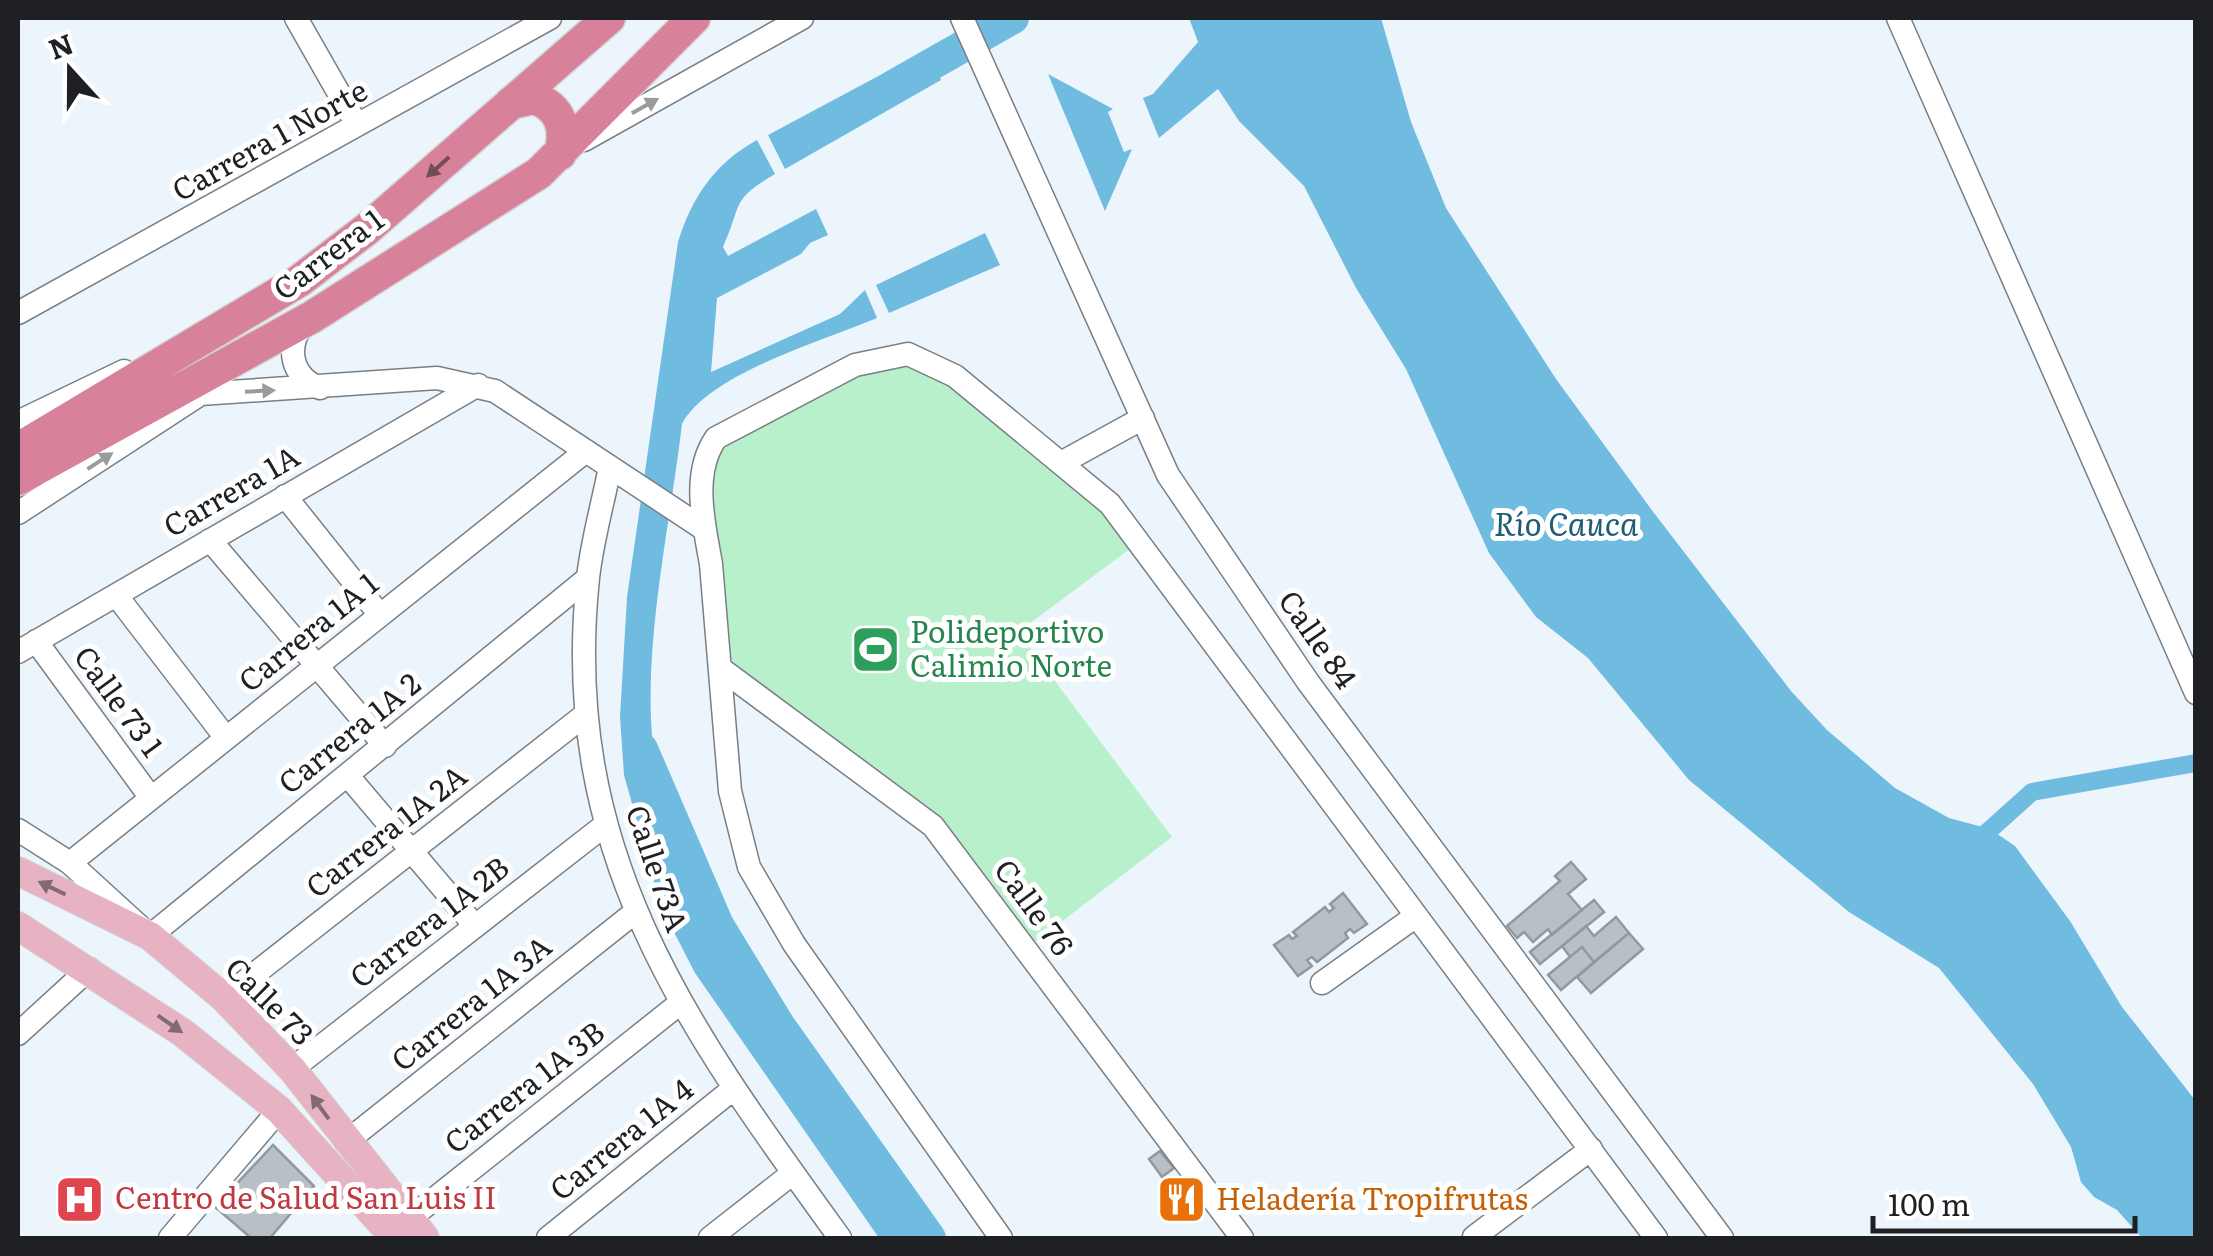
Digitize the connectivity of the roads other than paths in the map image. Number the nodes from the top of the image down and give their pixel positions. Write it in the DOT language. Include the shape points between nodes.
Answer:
graph roads {
  1 [pos="296,18"];
  2 [pos="550,18"];
  3 [pos="609,18"];
  4 [pos="694,18"];
  5 [pos="709,18"];
  6 [pos="802,18"];
  7 [pos="962,18"];
  8 [pos="1898,18"];
  9 [pos="658,55"];
  10 [pos="511,103"];
  11 [pos="357,126"];
  12 [pos="560,154"];
  13 [pos="18,313"];
  14 [pos="312,318"];
  15 [pos="233,324"];
  16 [pos="478,384"];
  17 [pos="320,388"];
  18 [pos="200,394"];
  19 [pos="115,408"];
  20 [pos="1143,418"];
  21 [pos="18,422"];
  22 [pos="18,449"];
  23 [pos="586,451"];
  24 [pos="1061,464"];
  25 [pos="610,466"];
  26 [pos="18,478"];
  27 [pos="285,496"];
  28 [pos="18,513"];
  29 [pos="701,527"];
  30 [pos="210,540"];
  31 [pos="588,578"];
  32 [pos="116,595"];
  33 [pos="380,615"];
  34 [pos="27,647"];
  35 [pos="317,666"];
  36 [pos="720,668"];
  37 [pos="2196,693"];
  38 [pos="586,714"];
  39 [pos="226,738"];
  40 [pos="385,746"];
  41 [pos="348,776"];
  42 [pos="151,798"];
  43 [pos="605,825"];
  44 [pos="18,830"];
  45 [pos="412,851"];
  46 [pos="70,863"];
  47 [pos="18,871"];
  48 [pos="634,913"];
  49 [pos="1416,916"];
  50 [pos="18,926"];
  51 [pos="475,926"];
  52 [pos="150,936"];
  53 [pos="90,969"];
  54 [pos="1322,983"];
  55 [pos="224,998"];
  56 [pos="679,1004"];
  57 [pos="18,1034"];
  58 [pos="292,1069"];
  59 [pos="732,1089"];
  60 [pos="279,1110"];
  61 [pos="346,1142"];
  62 [pos="1591,1149"];
  63 [pos="793,1174"];
  64 [pos="409,1232"];
  65 [pos="1474,1237"];
  66 [pos="170,1238"];
  67 [pos="548,1238"];
  68 [pos="710,1238"];
  69 [pos="840,1238"];
  70 [pos="1001,1238"];
  71 [pos="1242,1238"];
  72 [pos="1656,1238"];
  73 [pos="1722,1238"];
  1 -- 11 [label="street"];
  2 -- 11 [label="street, Carrera 1 Norte"];
  3 -- 10 [label="highway, Carrera 1"];
  4 -- 9 [label="highway, Carrera 1"];
  5 -- 9 [label="highway"];
  12 -- 6 [label="street, Carrera 1, one-way"];
  7 -- 20 [label="street, Calle 84"];
  8 -- 37 [label="street"];
  9 -- 12 [label="highway, Carrera 1"];
  10 -- 12 [label="highway" via="534,98 554,110 564,129"];
  10 -- 15 [label="highway, Carrera 1, one-way" via="367,230"];
  11 -- 13 [label="street, Carrera 1 Norte"];
  12 -- 14 [label="highway, Carrera 1"];
  14 -- 17 [label="street" via="295,336 293,360 306,381"];
  14 -- 18 [label="street"];
  14 -- 19 [label="highway, Carrera 1"];
  15 -- 19 [label="highway, Carrera 1"];
  15 -- 21 [label="street"];
  16 -- 17 [label="street" via="437,378"];
  16 -- 23 [label="street"];
  16 -- 27 [label="street, Carrera 1A"];
  18 -- 17 [label="street, one-way"];
  28 -- 18 [label="street, one-way"];
  19 -- 22 [label="highway, Carrera 1"];
  19 -- 26 [label="highway, Carrera 1"];
  20 -- 24 [label="street"];
  20 -- 73 [label="street, Calle 84" via="1168,475 1308,682"];
  23 -- 25 [label="street"];
  23 -- 33 [label="street, Carrera 1A 1"];
  24 -- 29 [label="street" via="955,376 908,354 855,365 716,438 706,457"];
  24 -- 49 [label="street" via="1110,504"];
  25 -- 29 [label="street"];
  25 -- 31 [label="street, Calle 73A"];
  27 -- 30 [label="street, Carrera 1A"];
  27 -- 33 [label="street"];
  29 -- 36 [label="street"];
  30 -- 32 [label="street, Carrera 1A"];
  30 -- 35 [label="street"];
  31 -- 38 [label="street, Calle 73A"];
  31 -- 40 [label="street, Carrera 1A 2"];
  32 -- 34 [label="street, Carrera 1A"];
  32 -- 39 [label="street"];
  33 -- 35 [label="street, Carrera 1A 1"];
  34 -- 42 [label="street, Calle 73 1"];
  35 -- 39 [label="street, Carrera 1A 1"];
  35 -- 40 [label="street"];
  36 -- 70 [label="street" via="733,816 749,866 794,944"];
  36 -- 71 [label="street, Calle 76" via="934,826"];
  38 -- 43 [label="street, Calle 73A"];
  38 -- 45 [label="street, Carrera 1A 2A"];
  39 -- 42 [label="street, Carrera 1A 1"];
  40 -- 41 [label="street, Carrera 1A 2"];
  41 -- 45 [label="street"];
  41 -- 52 [label="street, Carrera 1A 2"];
  42 -- 46 [label="street, Carrera 1A 1"];
  43 -- 48 [label="street, Calle 73A"];
  43 -- 51 [label="street, Carrera 1A 2B"];
  44 -- 46 [label="street"];
  45 -- 51 [label="street"];
  45 -- 55 [label="street, Carrera 1A 2A"];
  46 -- 52 [label="street"];
  52 -- 47 [label="main road, Calle 73, one-way"];
  48 -- 56 [label="street, Calle 73A"];
  48 -- 61 [label="street, Carrera 1A 3A"];
  49 -- 54 [label="street"];
  49 -- 62 [label="street"];
  50 -- 53 [label="main road"];
  51 -- 58 [label="street, Carrera 1A 2B"];
  52 -- 55 [label="main road, Calle 73"];
  53 -- 57 [label="street"];
  53 -- 60 [label="main road, one-way" via="183,1032"];
  55 -- 58 [label="main road, Calle 73"];
  56 -- 59 [label="street, Calle 73A"];
  56 -- 64 [label="street, Carrera 1A 3B"];
  61 -- 58 [label="main road, Calle 73, one-way"];
  59 -- 63 [label="street, Calle 73A"];
  59 -- 67 [label="street, Carrera 1A 4"];
  60 -- 64 [label="main road"];
  60 -- 66 [label="street"];
  61 -- 64 [label="main road, Calle 73"];
  62 -- 65 [label="street"];
  62 -- 72 [label="street"];
  63 -- 68 [label="street"];
  63 -- 69 [label="street, Calle 73A"];
}
